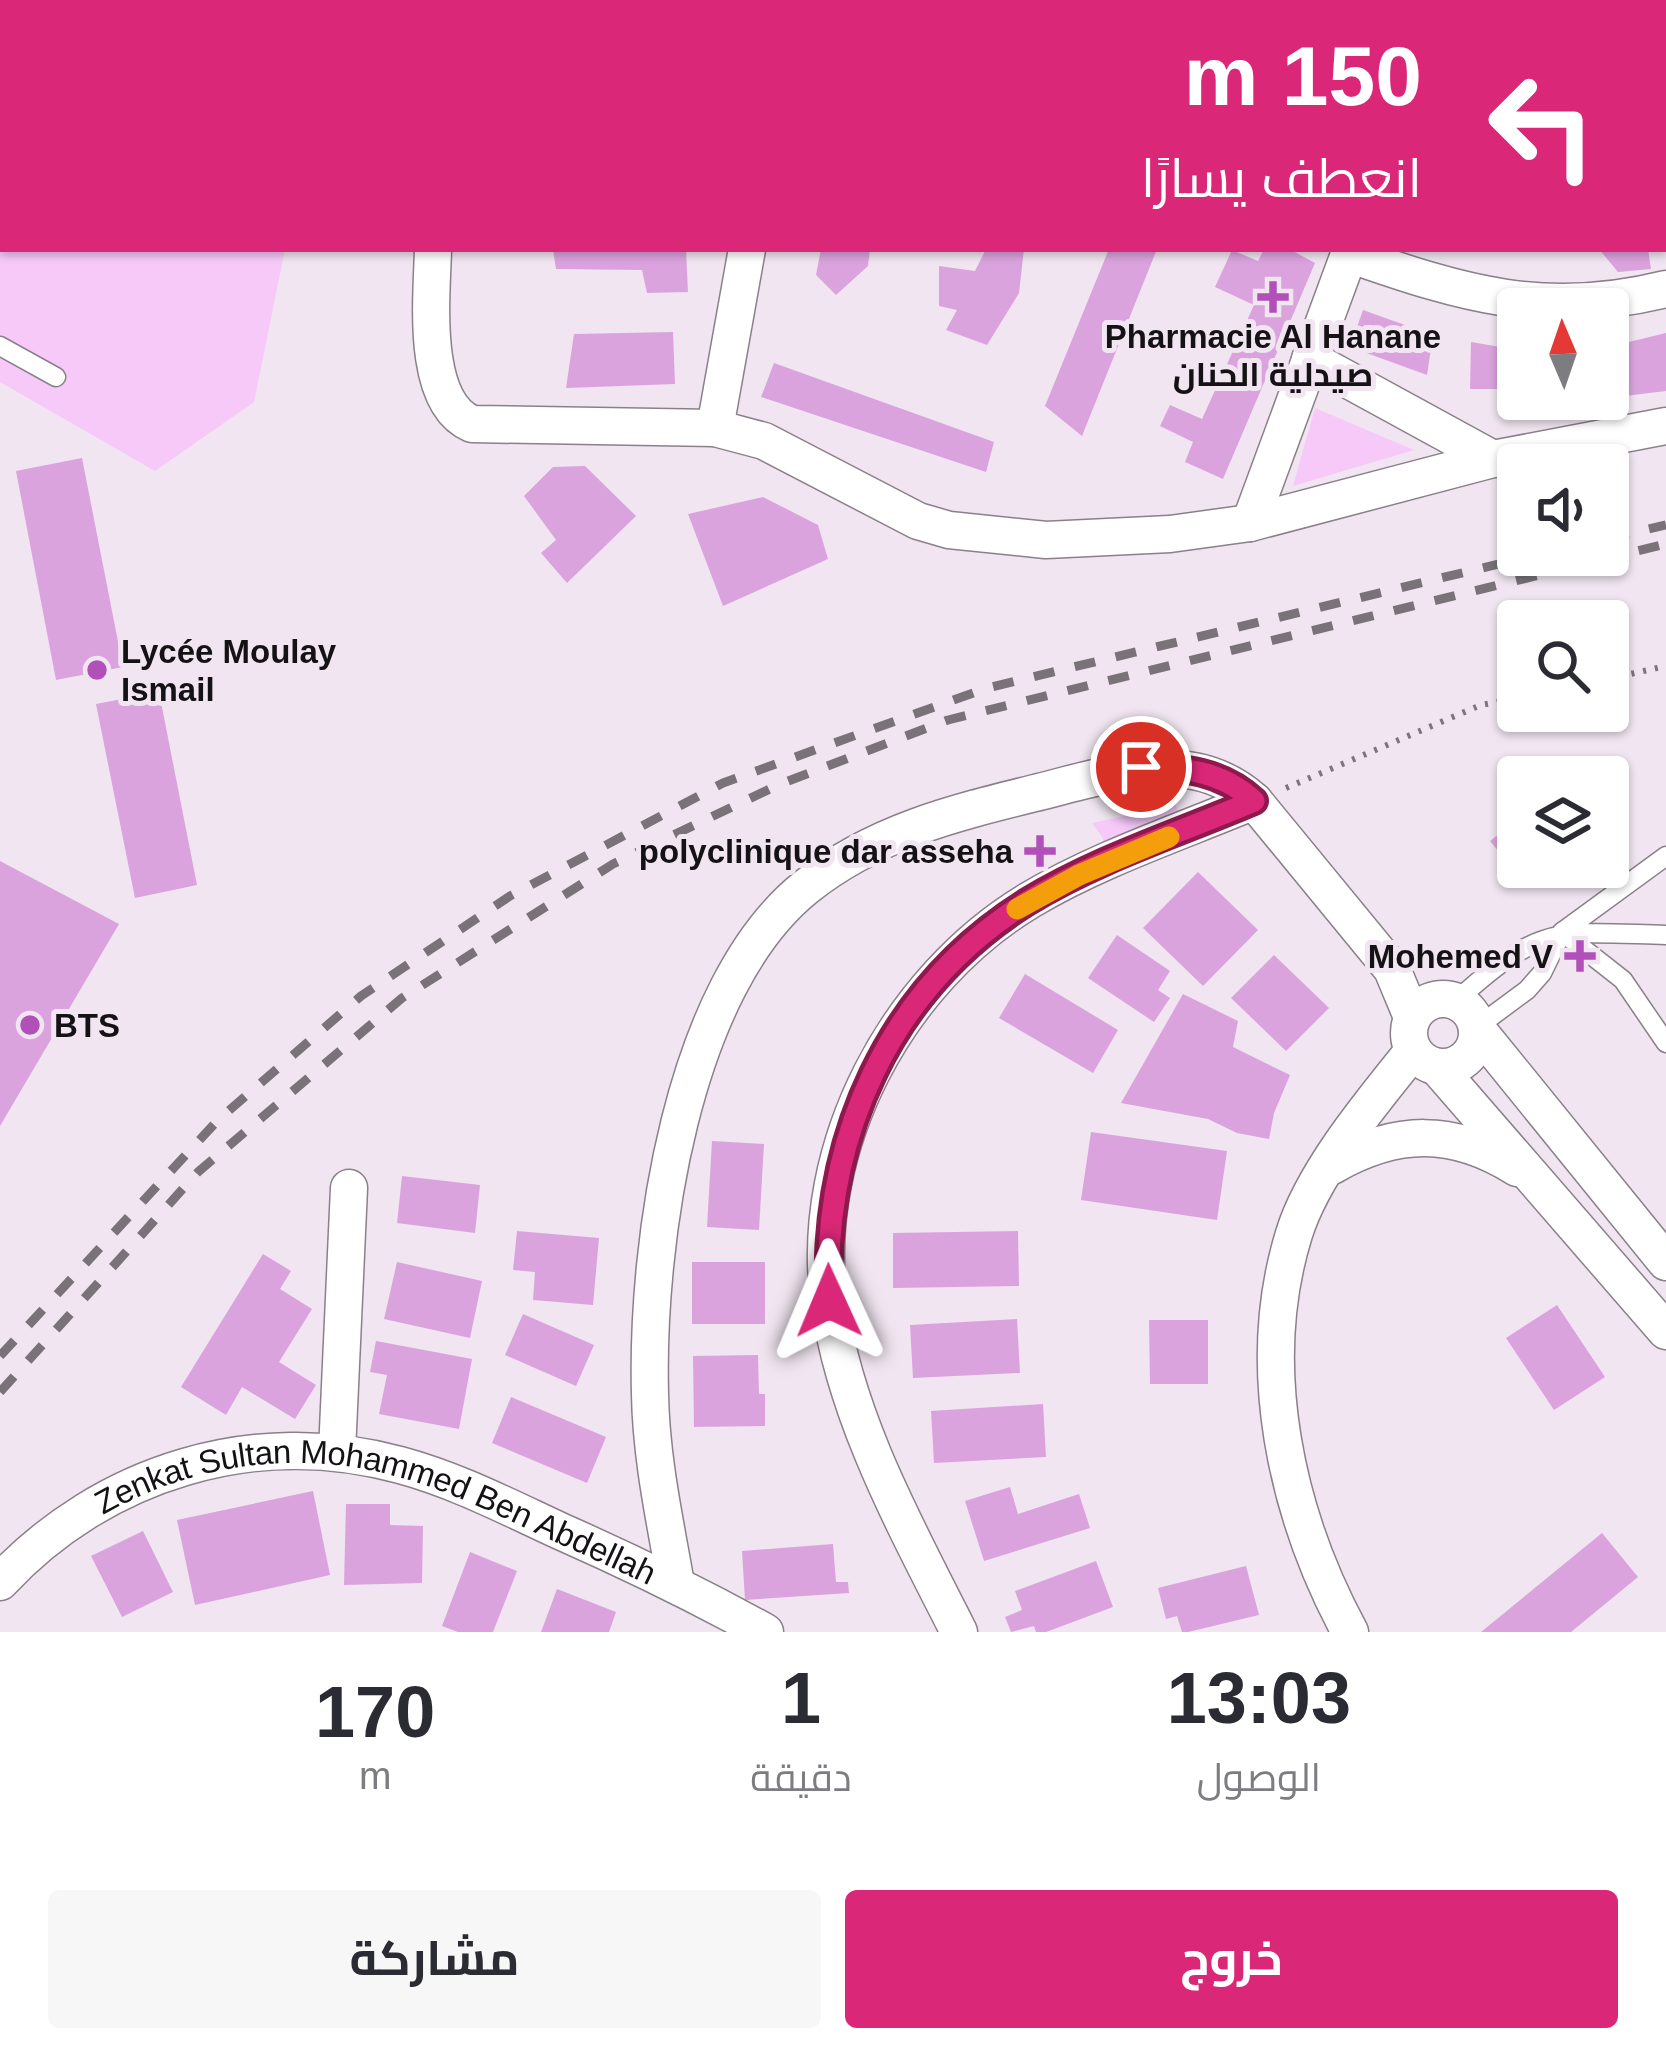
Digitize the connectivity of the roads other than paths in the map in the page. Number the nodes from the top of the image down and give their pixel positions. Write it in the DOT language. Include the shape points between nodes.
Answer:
graph roads {
  1 [pos="433,252"];
  2 [pos="746,252"];
  3 [pos="1350,252"];
  4 [pos="1666,289"];
  5 [pos="0,346"];
  6 [pos="1310,359"];
  7 [pos="56,377"];
  8 [pos="1666,426"];
  9 [pos="715,428"];
  10 [pos="1493,459"];
  11 [pos="1250,523"];
  12 [pos="1254,801"];
  13 [pos="1666,856"];
  14 [pos="1562,932"];
  15 [pos="1666,935"];
  16 [pos="1444,1027"];
  17 [pos="1666,1043"];
  18 [pos="1329,1168"];
  19 [pos="1536,1180"];
  20 [pos="349,1188"];
  21 [pos="1666,1262"];
  22 [pos="1666,1331"];
  23 [pos="338,1452"];
  24 [pos="0,1582"];
  25 [pos="676,1584"];
  26 [pos="765,1632"];
  27 [pos="958,1632"];
  28 [pos="1350,1632"];
  1 -- 9 [label="street" via="435,363 443,394 462,420"];
  2 -- 9 [label="street"];
  3 -- 4 [label="street" via="1438,285 1554,305"];
  3 -- 6 [label="street"];
  5 -- 7 [label="lane"];
  6 -- 10 [label="street"];
  6 -- 11 [label="street"];
  8 -- 10 [label="street"];
  9 -- 11 [label="street" via="764,441 949,530 1091,540"];
  10 -- 11 [label="street"];
  12 -- 16 [label="street"];
  12 -- 25 [label="street" via="1210,774 1141,767 942,816 844,860 752,941 685,1104 654,1256 650,1398"];
  12 -- 27 [label="street" via="1079,875 972,941 898,1024 847,1132 829,1225 836,1336 862,1424"];
  13 -- 14 [label="lane"];
  14 -- 15 [label="lane"];
  14 -- 16 [label="lane" via="1514,952"];
  14 -- 16 [label="lane" via="1527,990"];
  14 -- 17 [label="lane" via="1623,980"];
  16 -- 18 [label="street" via="1377,1095"];
  16 -- 19 [label="street"];
  16 -- 21 [label="street"];
  18 -- 19 [label="street" via="1392,1139 1423,1138 1480,1149"];
  18 -- 28 [label="street" via="1294,1233 1276,1332 1276,1389 1307,1538"];
  19 -- 22 [label="street"];
  20 -- 23 [label="street"];
  23 -- 24 [label="street, Zenkat Sultan Mohammed Ben Abdellah" via="275,1451 169,1468 52,1534"];
  23 -- 25 [label="street, Zenkat Sultan Mohammed Ben Abdellah" via="477,1492"];
  25 -- 26 [label="street, Zenkat Sultan Mohammed Ben Abdellah"];
}
